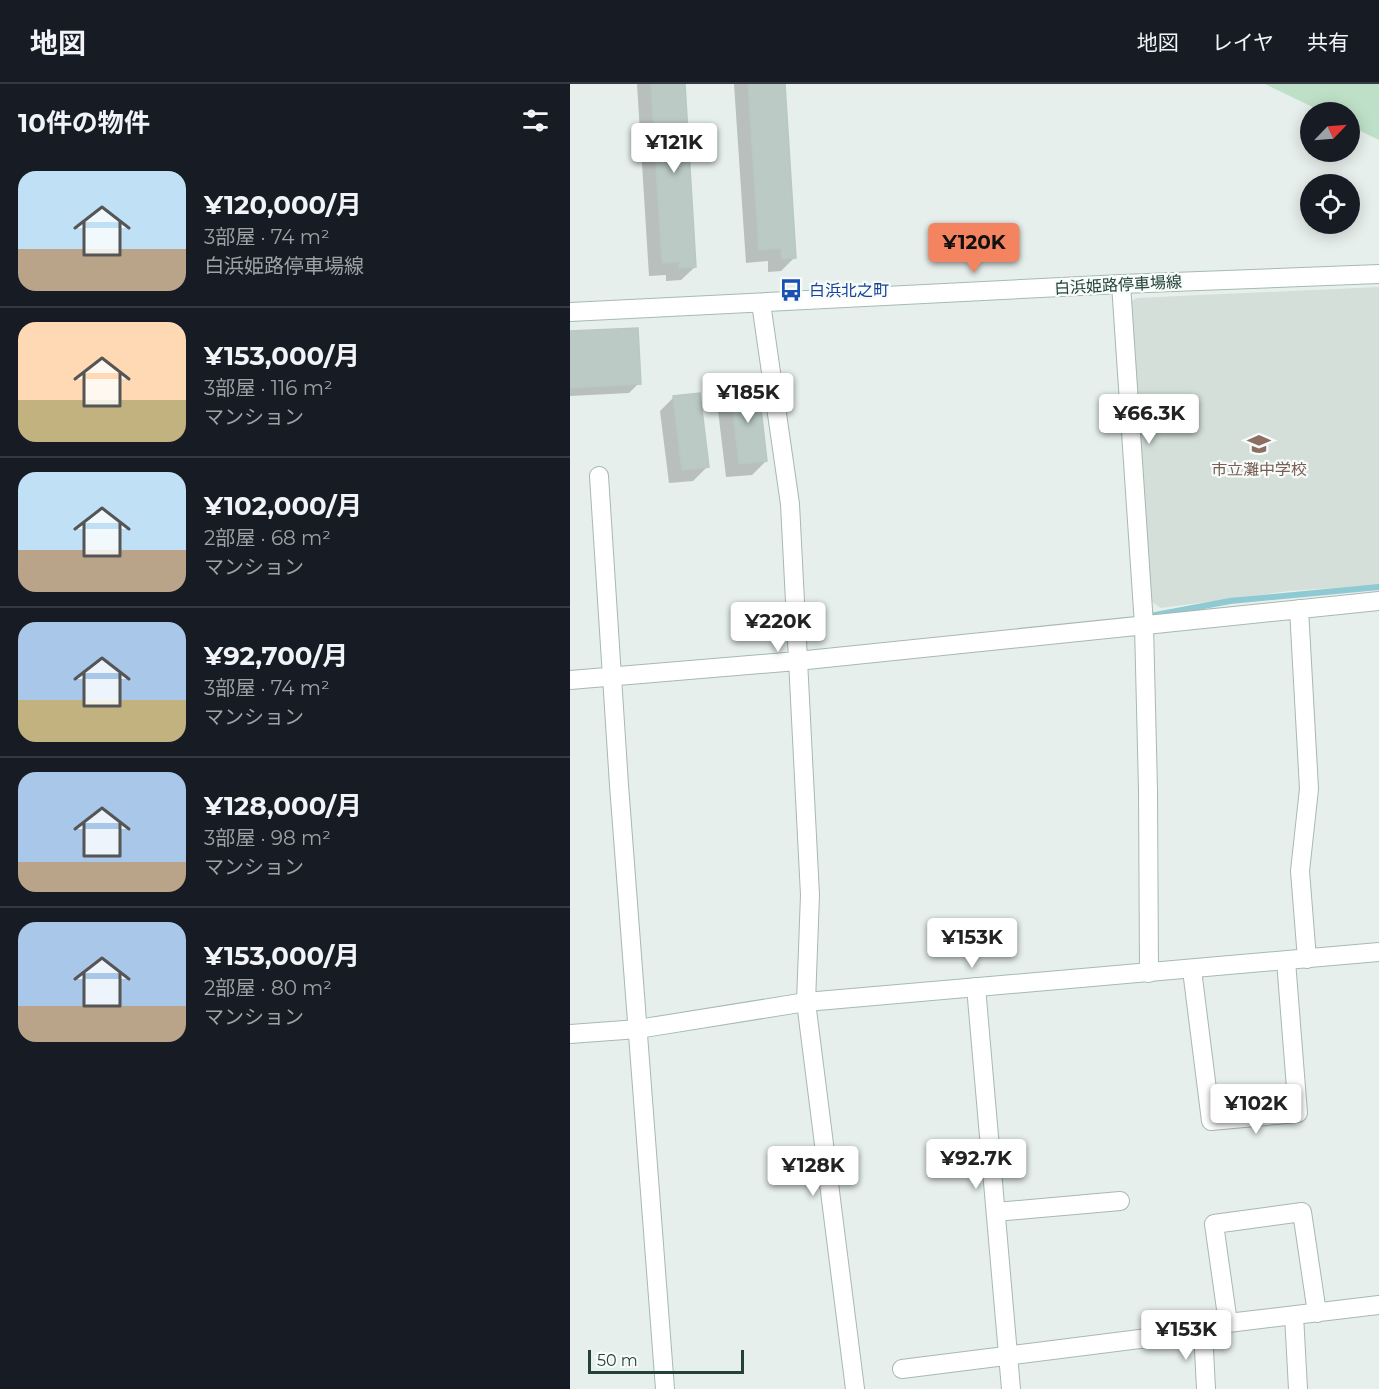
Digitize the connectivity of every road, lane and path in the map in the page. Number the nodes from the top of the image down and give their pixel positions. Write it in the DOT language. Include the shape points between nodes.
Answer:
graph roads {
  1 [pos="1379,274"];
  2 [pos="1121,284"];
  3 [pos="761,303"];
  4 [pos="570,312"];
  5 [pos="599,476"];
  6 [pos="1379,601"];
  7 [pos="1299,609"];
  8 [pos="1143,617"];
  9 [pos="797,661"];
  10 [pos="614,676"];
  11 [pos="570,680"];
  12 [pos="1379,952"];
  13 [pos="1307,958"];
  14 [pos="1286,961"];
  15 [pos="1192,969"];
  16 [pos="1149,973"];
  17 [pos="976,987"];
  18 [pos="807,1002"];
  19 [pos="638,1029"];
  20 [pos="570,1034"];
  21 [pos="1120,1201"];
  22 [pos="996,1212"];
  23 [pos="1379,1305"];
  24 [pos="1317,1313"];
  25 [pos="1294,1315"];
  26 [pos="1228,1323"];
  27 [pos="1203,1331"];
  28 [pos="1009,1358"];
  29 [pos="902,1369"];
  30 [pos="665,1389"];
  31 [pos="855,1389"];
  32 [pos="1011,1389"];
  33 [pos="1206,1389"];
  34 [pos="1298,1389"];
  1 -- 2 [label="street, 白浜姫路停車場線"];
  2 -- 3 [label="street, 白浜姫路停車場線"];
  2 -- 8 [label="street"];
  3 -- 4 [label="street, 白浜姫路停車場線"];
  3 -- 9 [label="street" via="790,504"];
  5 -- 10 [label="street"];
  6 -- 7 [label="street"];
  7 -- 8 [label="street"];
  7 -- 13 [label="street" via="1309,789 1300,871"];
  8 -- 9 [label="street"];
  8 -- 16 [label="street"];
  9 -- 10 [label="street"];
  9 -- 18 [label="street" via="810,895"];
  10 -- 11 [label="street"];
  10 -- 19 [label="street"];
  12 -- 13 [label="street"];
  13 -- 14 [label="street"];
  14 -- 15 [label="street"];
  14 -- 15 [label="street" via="1298,1113 1222,1120 1210,1121"];
  15 -- 16 [label="street"];
  16 -- 17 [label="street"];
  17 -- 18 [label="street"];
  17 -- 22 [label="street"];
  18 -- 19 [label="street"];
  18 -- 31 [label="street"];
  19 -- 20 [label="street"];
  19 -- 30 [label="street"];
  21 -- 22 [label="street"];
  22 -- 28 [label="street"];
  23 -- 24 [label="street"];
  24 -- 25 [label="street"];
  24 -- 26 [label="street" via="1302,1212 1214,1224"];
  25 -- 26 [label="street"];
  25 -- 34 [label="street"];
  26 -- 27 [label="street"];
  27 -- 28 [label="street"];
  27 -- 33 [label="street"];
  28 -- 29 [label="street"];
  28 -- 32 [label="street"];
}
